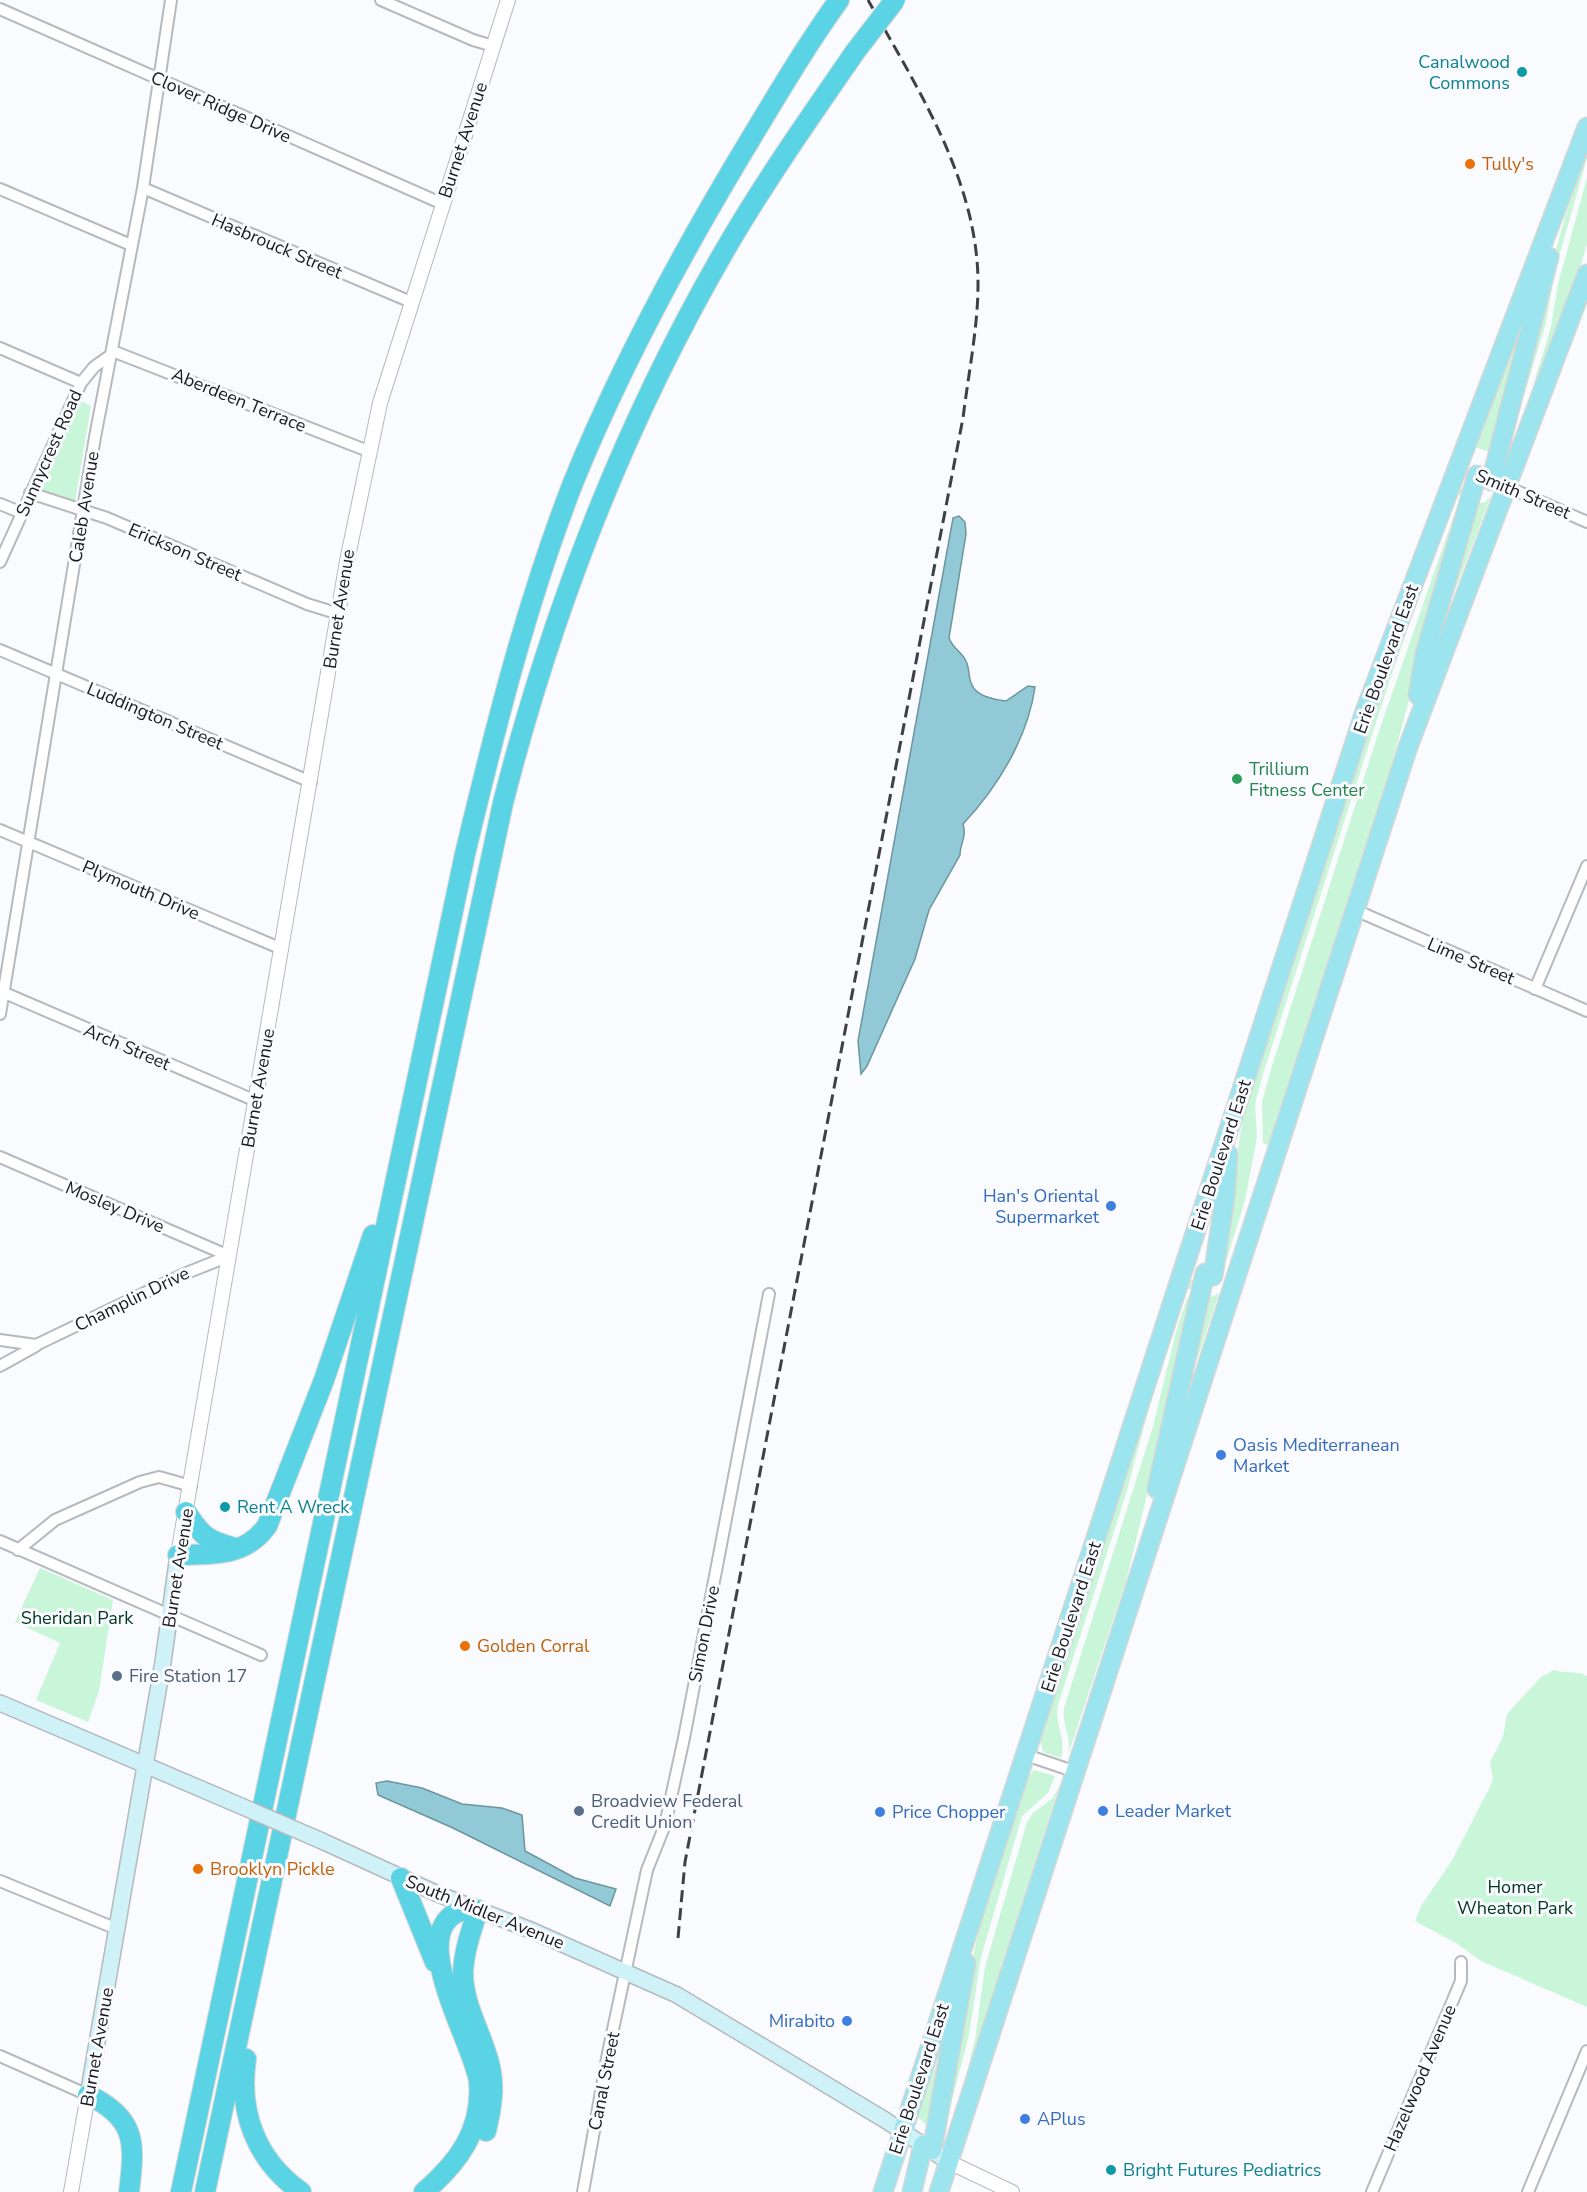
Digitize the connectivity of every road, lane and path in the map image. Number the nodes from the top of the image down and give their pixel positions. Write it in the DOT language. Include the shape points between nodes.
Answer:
graph roads {
  1 [pos="171,0"];
  2 [pos="381,0"];
  3 [pos="508,0"];
  4 [pos="854,0"];
  5 [pos="895,0"];
  6 [pos="0,9"];
  7 [pos="835,11"];
  8 [pos="493,46"];
  9 [pos="158,79"];
  10 [pos="1587,127"];
  11 [pos="1571,171"];
  12 [pos="143,188"];
  13 [pos="0,189"];
  14 [pos="443,204"];
  15 [pos="131,244"];
  16 [pos="1587,274"];
  17 [pos="411,302"];
  18 [pos="0,348"];
  19 [pos="110,354"];
  20 [pos="81,383"];
  21 [pos="368,452"];
  22 [pos="1459,466"];
  23 [pos="1491,481"];
  24 [pos="30,493"];
  25 [pos="0,504"];
  26 [pos="84,509"];
  27 [pos="22,513"];
  28 [pos="1587,522"];
  29 [pos="0,562"];
  30 [pos="339,614"];
  31 [pos="0,650"];
  32 [pos="57,674"];
  33 [pos="1408,747"];
  34 [pos="311,782"];
  35 [pos="0,830"];
  36 [pos="28,842"];
  37 [pos="1587,866"];
  38 [pos="1355,910"];
  39 [pos="282,949"];
  40 [pos="1535,988"];
  41 [pos="2,992"];
  42 [pos="1587,1011"];
  43 [pos="0,1014"];
  44 [pos="256,1101"];
  45 [pos="407,1123"];
  46 [pos="1229,1128"];
  47 [pos="0,1157"];
  48 [pos="229,1256"];
  49 [pos="1184,1265"];
  50 [pos="1209,1274"];
  51 [pos="1234,1283"];
  52 [pos="769,1294"];
  53 [pos="0,1340"];
  54 [pos="36,1345"];
  55 [pos="0,1366"];
  56 [pos="191,1486"];
  57 [pos="186,1512"];
  58 [pos="0,1541"];
  59 [pos="1148,1547"];
  60 [pos="240,1549"];
  61 [pos="18,1550"];
  62 [pos="178,1555"];
  63 [pos="170,1615"];
  64 [pos="261,1655"];
  65 [pos="0,1703"];
  66 [pos="1026,1755"];
  67 [pos="146,1766"];
  68 [pos="1076,1772"];
  69 [pos="402,1878"];
  70 [pos="0,1881"];
  71 [pos="475,1909"];
  72 [pos="975,1914"];
  73 [pos="117,1929"];
  74 [pos="1461,1962"];
  75 [pos="254,1968"];
  76 [pos="626,1971"];
  77 [pos="441,1976"];
  78 [pos="1587,2051"];
  79 [pos="0,2056"];
  80 [pos="88,2095"];
  81 [pos="903,2131"];
  82 [pos="927,2147"];
  83 [pos="950,2162"];
  84 [pos="71,2192"];
  85 [pos="129,2192"];
  86 [pos="181,2192"];
  87 [pos="205,2192"];
  88 [pos="301,2192"];
  89 [pos="424,2192"];
  90 [pos="444,2192"];
  91 [pos="583,2192"];
  92 [pos="883,2192"];
  93 [pos="912,2192"];
  94 [pos="939,2192"];
  95 [pos="1012,2192"];
  96 [pos="1372,2192"];
  97 [pos="1528,2192"];
  1 -- 9 [label="street, Caleb Avenue"];
  2 -- 8 [label="street"];
  3 -- 8 [label="street, Burnet Avenue"];
  4 -- 7 [label="highway"];
  5 -- 75 [label="highway, bridge" via="782,157 686,319 609,480 564,595 503,803"];
  6 -- 9 [label="street, Clover Ridge Drive"];
  7 -- 45 [label="highway" via="769,108 703,217 598,423 573,485 528,613 496,722"];
  8 -- 14 [label="street, Burnet Avenue"];
  9 -- 12 [label="street, Caleb Avenue"];
  9 -- 14 [label="street, Clover Ridge Drive"];
  10 -- 11 [label="main road, Erie Boulevard East"];
  11 -- 22 [label="main road, Erie Boulevard East"];
  11 -- 23 [label="main road"];
  12 -- 15 [label="street, Caleb Avenue"];
  12 -- 17 [label="street, Hasbrouck Street"];
  13 -- 15 [label="street"];
  14 -- 17 [label="street, Burnet Avenue"];
  15 -- 19 [label="street, Caleb Avenue"];
  16 -- 23 [label="main road"];
  17 -- 21 [label="street, Burnet Avenue"];
  18 -- 20 [label="street"];
  19 -- 20 [label="street, Sunnycrest Road"];
  19 -- 21 [label="street, Aberdeen Terrace" via="120,352"];
  19 -- 26 [label="street, Caleb Avenue"];
  20 -- 24 [label="street, Sunnycrest Road"];
  21 -- 30 [label="street, Burnet Avenue"];
  22 -- 23 [label="street, Smith Street"];
  22 -- 46 [label="main road, Erie Boulevard East" via="1365,711"];
  23 -- 28 [label="street, Smith Street"];
  23 -- 33 [label="main road"];
  23 -- 33 [label="main road" via="1425,654"];
  24 -- 26 [label="street, Erickson Street"];
  24 -- 27 [label="street, Sunnycrest Road"];
  25 -- 27 [label="street"];
  26 -- 30 [label="street, Erickson Street"];
  26 -- 32 [label="street, Caleb Avenue"];
  27 -- 29 [label="street, Sunnycrest Road"];
  30 -- 34 [label="street, Burnet Avenue"];
  31 -- 32 [label="street, Luddington Street"];
  32 -- 34 [label="street, Luddington Street"];
  32 -- 36 [label="street, Caleb Avenue"];
  33 -- 38 [label="main road"];
  34 -- 39 [label="street, Burnet Avenue"];
  35 -- 36 [label="street, Plymouth Drive"];
  36 -- 39 [label="street, Plymouth Drive"];
  36 -- 41 [label="street, Caleb Avenue"];
  37 -- 40 [label="street"];
  38 -- 40 [label="street, Lime Street"];
  38 -- 51 [label="main road"];
  39 -- 44 [label="street, Burnet Avenue"];
  40 -- 42 [label="street, Lime Street"];
  41 -- 43 [label="street, Caleb Avenue"];
  41 -- 44 [label="street, Arch Street"];
  44 -- 48 [label="street, Burnet Avenue"];
  45 -- 60 [label="highway" via="324,1380 274,1511 261,1535"];
  45 -- 86 [label="highway"];
  46 -- 49 [label="main road, Erie Boulevard East"];
  46 -- 50 [label="main road" via="1225,1197"];
  47 -- 48 [label="street, Mosley Drive"];
  48 -- 54 [label="street, Champlin Drive"];
  48 -- 56 [label="street, Burnet Avenue"];
  49 -- 50 [label="street"];
  49 -- 66 [label="main road, Erie Boulevard East"];
  50 -- 51 [label="street"];
  50 -- 59 [label="main road" via="1162,1458"];
  51 -- 59 [label="main road"];
  52 -- 76 [label="street, Simon Drive" via="684,1738 665,1826 647,1870"];
  53 -- 54 [label="street"];
  54 -- 55 [label="street, Champlin Drive"];
  56 -- 57 [label="street, Burnet Avenue"];
  56 -- 61 [label="street" via="159,1478 140,1482 55,1520"];
  57 -- 60 [label="highway" via="211,1542"];
  57 -- 62 [label="street, Burnet Avenue"];
  58 -- 61 [label="street"];
  59 -- 68 [label="main road"];
  60 -- 62 [label="highway"];
  61 -- 63 [label="street"];
  62 -- 63 [label="main road, Burnet Avenue"];
  63 -- 64 [label="street"];
  63 -- 67 [label="main road, Burnet Avenue"];
  65 -- 67 [label="main road, South Midler Avenue"];
  66 -- 68 [label="street"];
  66 -- 72 [label="main road, Erie Boulevard East"];
  67 -- 69 [label="main road, South Midler Avenue, bridge"];
  67 -- 73 [label="main road, Burnet Avenue"];
  68 -- 83 [label="main road"];
  69 -- 71 [label="main road, South Midler Avenue"];
  69 -- 77 [label="highway"];
  70 -- 73 [label="street"];
  71 -- 76 [label="main road, South Midler Avenue"];
  71 -- 77 [label="highway" via="464,1909 450,1918 440,1934"];
  71 -- 90 [label="highway" via="463,1974 465,1995 490,2068 491,2108 486,2133 471,2164"];
  72 -- 81 [label="main road, Erie Boulevard East"];
  72 -- 82 [label="main road"];
  73 -- 80 [label="main road, Burnet Avenue"];
  74 -- 96 [label="street, Hazelwood Avenue" via="1461,1981"];
  75 -- 87 [label="highway"];
  75 -- 88 [label="highway" via="254,2021 243,2079 244,2103 263,2156"];
  76 -- 81 [label="main road, South Midler Avenue" via="677,1995"];
  76 -- 91 [label="street, Canal Street"];
  77 -- 89 [label="highway" via="473,2058 479,2082 478,2107 473,2132 461,2154"];
  78 -- 97 [label="street"];
  79 -- 80 [label="street"];
  80 -- 84 [label="street, Burnet Avenue"];
  80 -- 85 [label="highway" via="118,2113 127,2126 133,2146"];
  81 -- 82 [label="main road, South Midler Avenue"];
  81 -- 92 [label="main road, Erie Boulevard East"];
  82 -- 83 [label="main road, South Midler Avenue"];
  82 -- 93 [label="main road"];
  83 -- 94 [label="main road"];
  83 -- 95 [label="street"];
}
